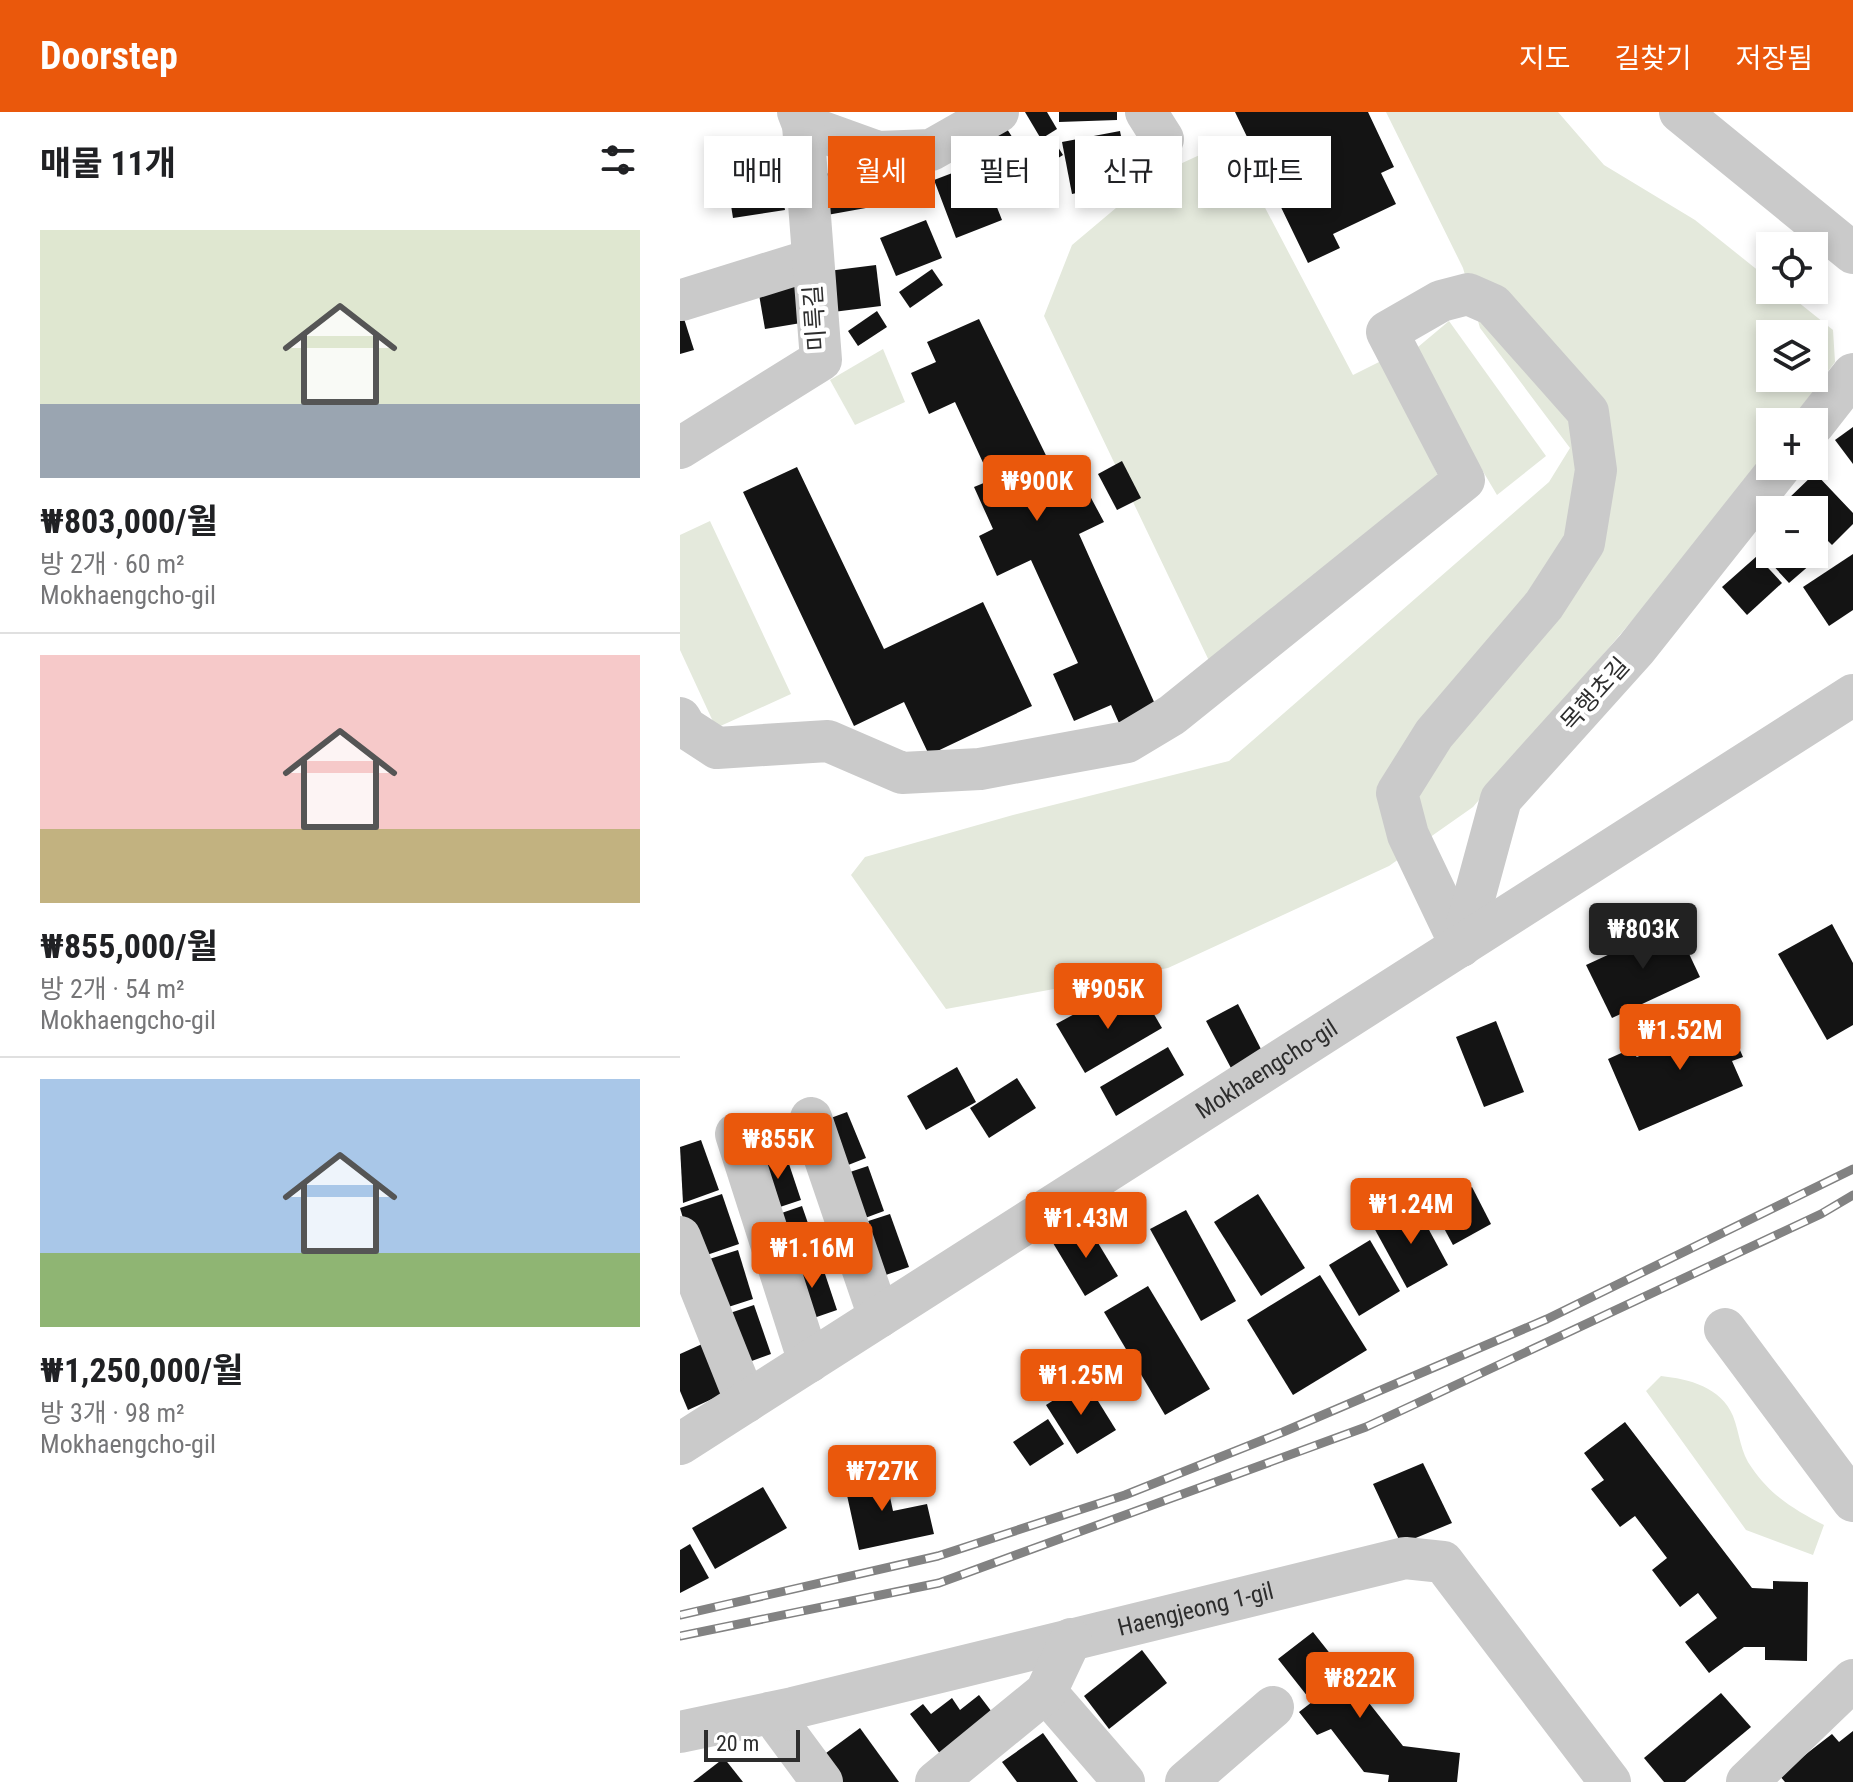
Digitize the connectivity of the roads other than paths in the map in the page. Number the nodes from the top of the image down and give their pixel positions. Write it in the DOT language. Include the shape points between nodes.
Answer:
graph roads {
  1 [pos="998,112"];
  2 [pos="1680,112"];
  3 [pos="800,118"];
  4 [pos="1853,253"];
  5 [pos="811,260"];
  6 [pos="682,300"];
  7 [pos="1853,374"];
  8 [pos="1826,408"];
  9 [pos="680,448"];
  10 [pos="1770,480"];
  11 [pos="1853,695"];
  12 [pos="680,718"];
  13 [pos="1461,946"];
  14 [pos="811,1118"];
  15 [pos="736,1134"];
  16 [pos="680,1237"];
  17 [pos="879,1317"];
  18 [pos="1725,1329"];
  19 [pos="809,1362"];
  20 [pos="746,1402"];
  21 [pos="680,1444"];
  22 [pos="1853,1501"];
  23 [pos="1071,1639"];
  24 [pos="1853,1680"];
  25 [pos="1046,1692"];
  26 [pos="1273,1707"];
  27 [pos="771,1713"];
  28 [pos="680,1732"];
  29 [pos="822,1782"];
  30 [pos="936,1782"];
  31 [pos="1124,1782"];
  32 [pos="1186,1782"];
  33 [pos="1610,1782"];
  34 [pos="1747,1782"];
  1 -- 3 [label="street" via="931,150 878,152"];
  2 -- 4 [label="street"];
  3 -- 5 [label="street, 미륵길"];
  5 -- 6 [label="street"];
  5 -- 9 [label="street, 미륵길" via="821,360"];
  7 -- 8 [label="street"];
  10 -- 13 [label="street, 목행초길" via="1636,649 1501,799"];
  11 -- 13 [label="street, Mokhaengcho-gil"];
  12 -- 13 [label="street" via="717,748 828,741 902,773 980,769 1127,742 1172,715 1464,480 1387,332 1441,301 1468,294 1493,305 1588,412 1596,470 1584,543 1544,605 1434,734 1397,793 1408,835"];
  13 -- 17 [label="street, Mokhaengcho-gil"];
  14 -- 17 [label="street"];
  15 -- 19 [label="street"];
  16 -- 20 [label="street"];
  17 -- 19 [label="street, Mokhaengcho-gil"];
  18 -- 22 [label="street"];
  19 -- 20 [label="street, Mokhaengcho-gil"];
  20 -- 21 [label="street, Mokhaengcho-gil"];
  23 -- 25 [label="street"];
  23 -- 27 [label="street, Haengjeong 1-gil"];
  23 -- 33 [label="street, Haengjeong 1-gil" via="1405,1558 1443,1562"];
  24 -- 34 [label="street"];
  25 -- 30 [label="street"];
  25 -- 31 [label="street"];
  26 -- 32 [label="street"];
  27 -- 28 [label="street, Haengjeong 1-gil"];
  27 -- 29 [label="street"];
}
